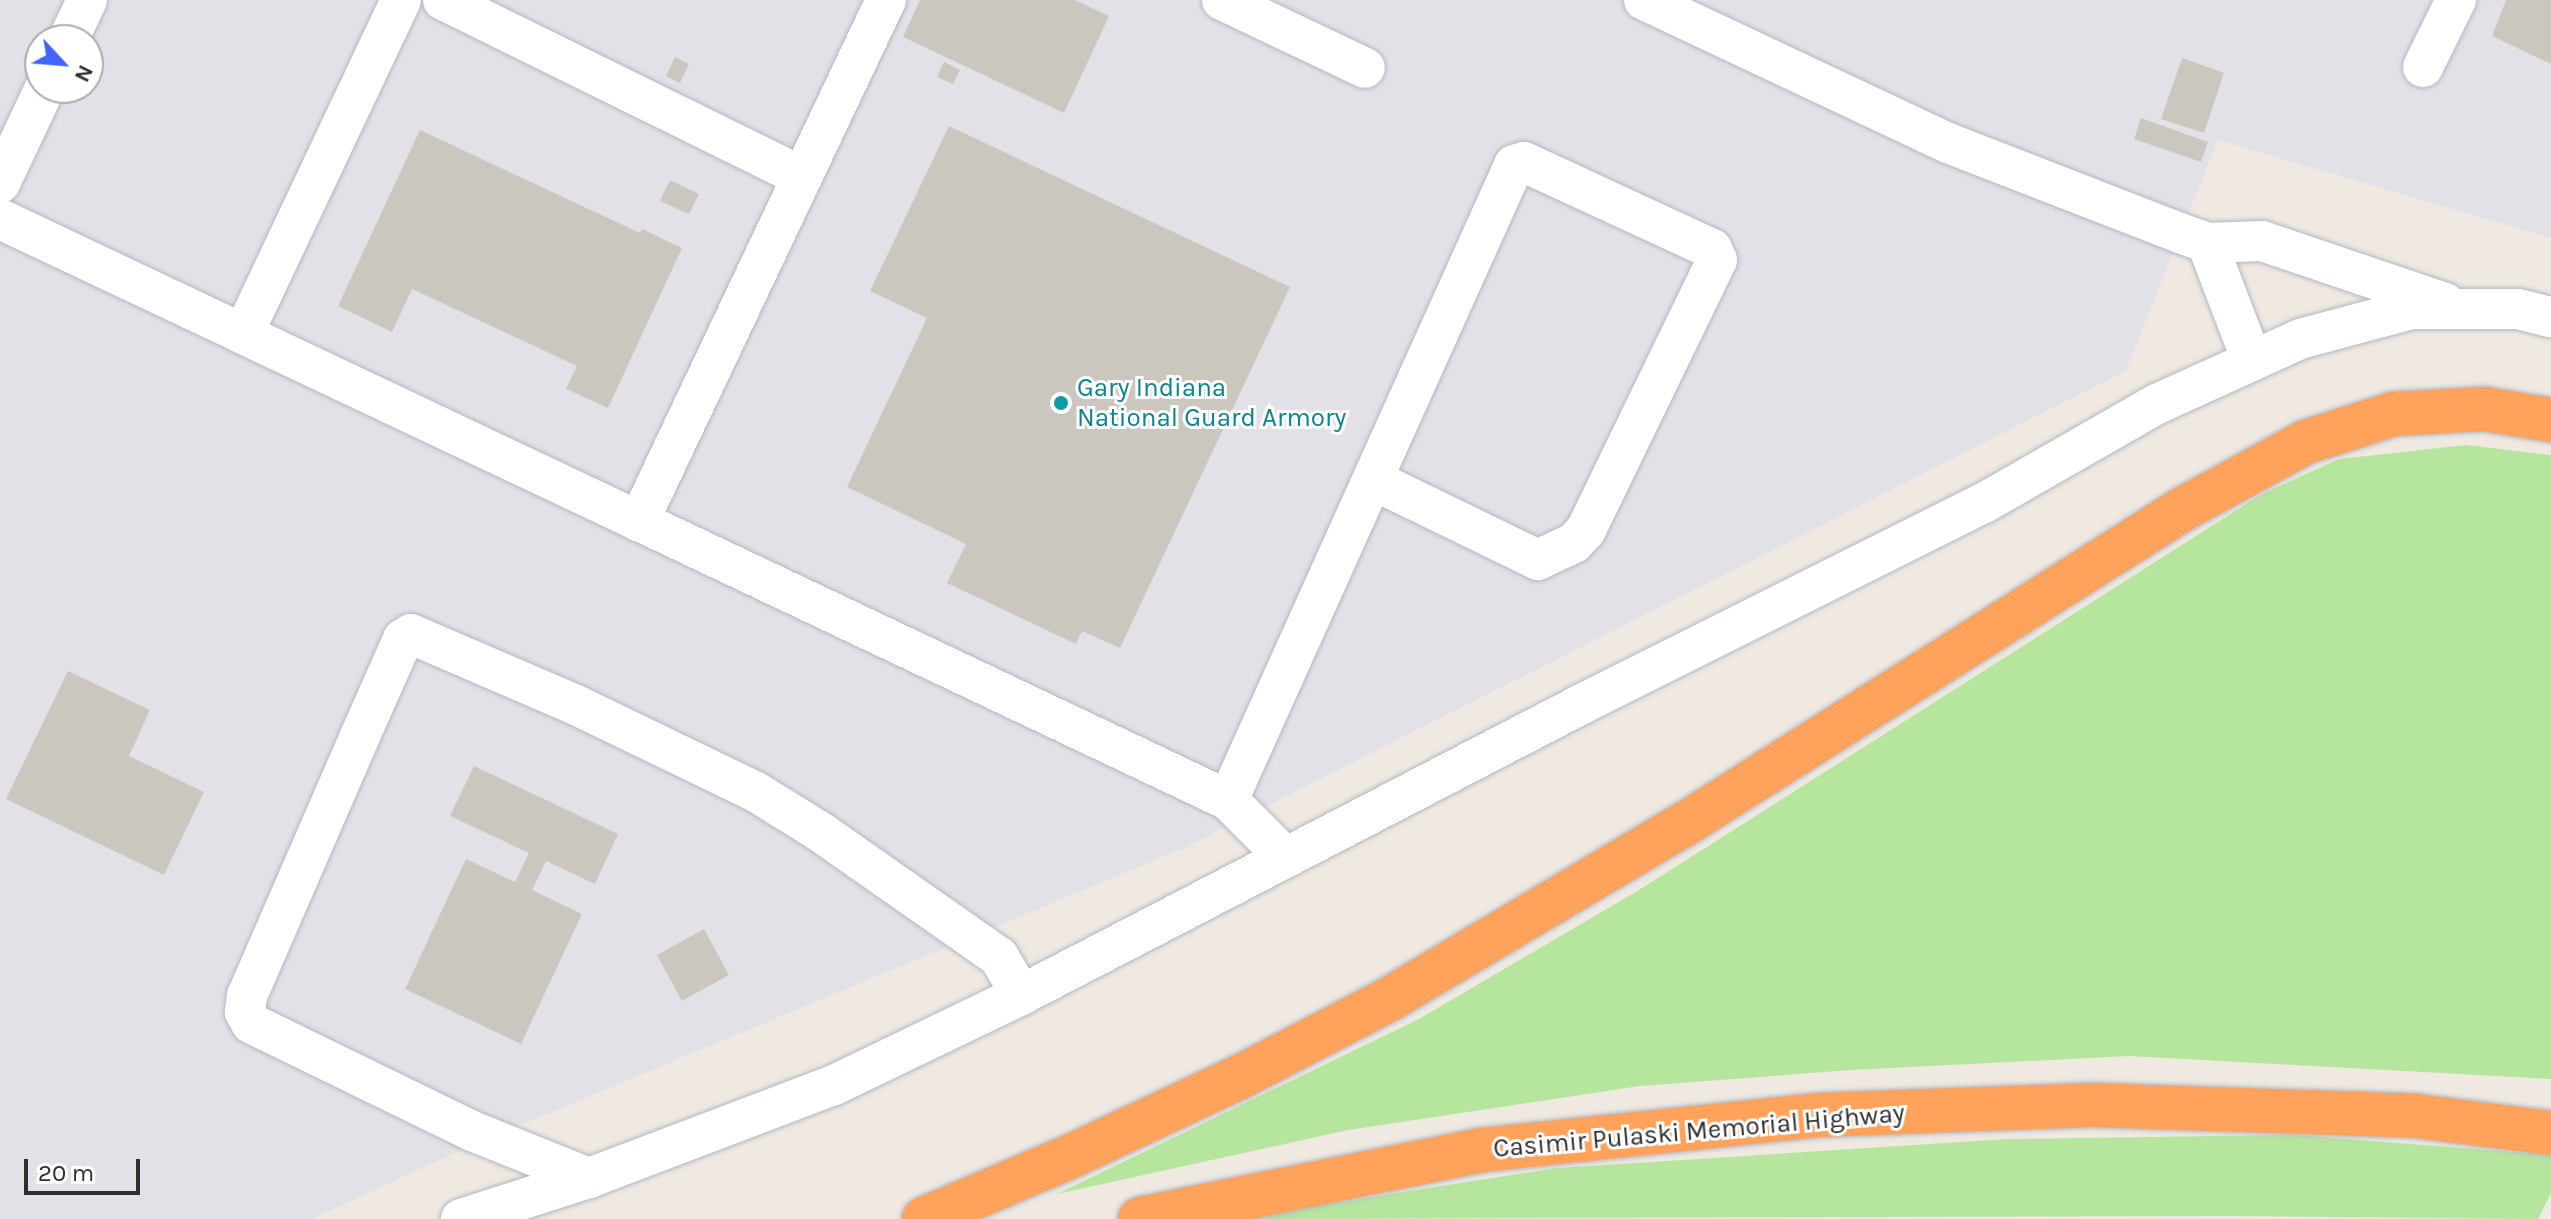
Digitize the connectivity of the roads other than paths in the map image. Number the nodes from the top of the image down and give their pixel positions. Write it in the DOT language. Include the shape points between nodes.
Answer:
graph roads {
  1 [pos="87,0"];
  2 [pos="401,0"];
  3 [pos="443,0"];
  4 [pos="886,0"];
  5 [pos="1222,0"];
  6 [pos="1644,0"];
  7 [pos="2456,0"];
  8 [pos="76,24"];
  9 [pos="2423,67"];
  10 [pos="1365,68"];
  11 [pos="37,104"];
  12 [pos="802,177"];
  13 [pos="0,183"];
  14 [pos="0,219"];
  15 [pos="2207,243"];
  16 [pos="2457,307"];
  17 [pos="2551,317"];
  18 [pos="243,334"];
  19 [pos="2252,361"];
  20 [pos="2551,420"];
  21 [pos="1373,480"];
  22 [pos="639,521"];
  23 [pos="1228,800"];
  24 [pos="1284,856"];
  25 [pos="1021,995"];
  26 [pos="2551,1133"];
  27 [pos="589,1178"];
  28 [pos="461,1219"];
  29 [pos="924,1219"];
  30 [pos="1140,1219"];
  1 -- 8 [label="lane"];
  2 -- 18 [label="lane"];
  3 -- 12 [label="lane"];
  4 -- 12 [label="lane"];
  5 -- 10 [label="lane"];
  6 -- 15 [label="lane" via="1948,143"];
  7 -- 9 [label="lane"];
  11 -- 13 [label="lane"];
  12 -- 22 [label="lane"];
  14 -- 18 [label="lane"];
  15 -- 16 [label="lane" via="2262,241"];
  15 -- 19 [label="lane"];
  16 -- 17 [label="lane" via="2518,309"];
  16 -- 19 [label="lane" via="2412,309 2300,339"];
  18 -- 22 [label="lane"];
  19 -- 24 [label="lane" via="2157,404 1984,503"];
  20 -- 29 [label="highway" via="2484,409 2393,414 2306,442 2183,509 1685,824 1388,1000 1186,1102"];
  21 -- 21 [label="lane" via="1514,165 1524,162 1712,249 1717,260 1586,530 1574,543 1538,560"];
  21 -- 23 [label="lane"];
  22 -- 23 [label="lane"];
  23 -- 24 [label="lane"];
  24 -- 25 [label="lane"];
  25 -- 27 [label="lane" via="786,1106"];
  25 -- 27 [label="lane" via="999,957 756,792 576,705 411,634 403,639 366,722 247,996 245,1012 251,1023 472,1131"];
  26 -- 30 [label="highway, Casimir Pulaski Memorial Highway" via="2416,1116 2092,1105 1820,1115 1481,1150"];
  27 -- 28 [label="lane"];
}
